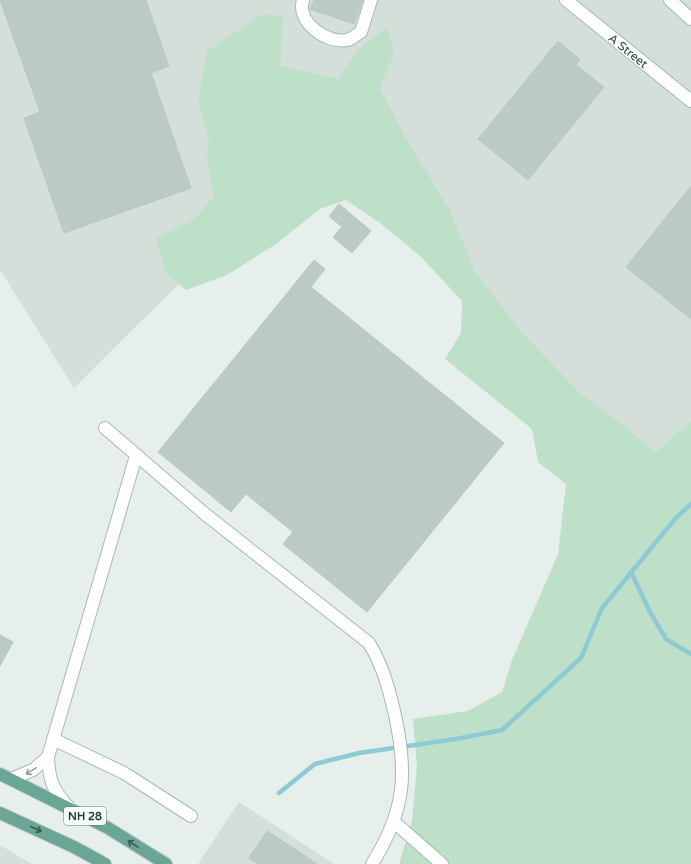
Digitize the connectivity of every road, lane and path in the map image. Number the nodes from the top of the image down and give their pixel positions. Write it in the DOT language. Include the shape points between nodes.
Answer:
graph roads {
  1 [pos="303,0"];
  2 [pos="371,0"];
  3 [pos="566,0"];
  4 [pos="670,0"];
  5 [pos="691,19"];
  6 [pos="691,101"];
  7 [pos="105,428"];
  8 [pos="136,456"];
  9 [pos="53,739"];
  10 [pos="48,757"];
  11 [pos="6,777"];
  12 [pos="71,809"];
  13 [pos="0,813"];
  14 [pos="192,816"];
  15 [pos="394,822"];
  16 [pos="104,864"];
  17 [pos="166,864"];
  18 [pos="372,864"];
  19 [pos="442,864"];
  1 -- 2 [label="street" via="305,20 312,29 333,38 347,40 361,32"];
  3 -- 6 [label="street, A Street"];
  4 -- 5 [label="street"];
  7 -- 8 [label="street"];
  8 -- 9 [label="street"];
  8 -- 15 [label="street" via="205,514 369,643 386,677 399,735 402,760 401,798"];
  9 -- 10 [label="street"];
  9 -- 14 [label="street" via="124,773"];
  10 -- 11 [label="street, one-way" via="33,770"];
  10 -- 12 [label="street" via="50,782 59,797"];
  11 -- 12 [label="main road, NH 28"];
  17 -- 12 [label="main road, NH 28, one-way" via="108,828"];
  13 -- 16 [label="main road, NH 28, one-way" via="60,840"];
  15 -- 18 [label="street"];
  15 -- 19 [label="street"];
}
